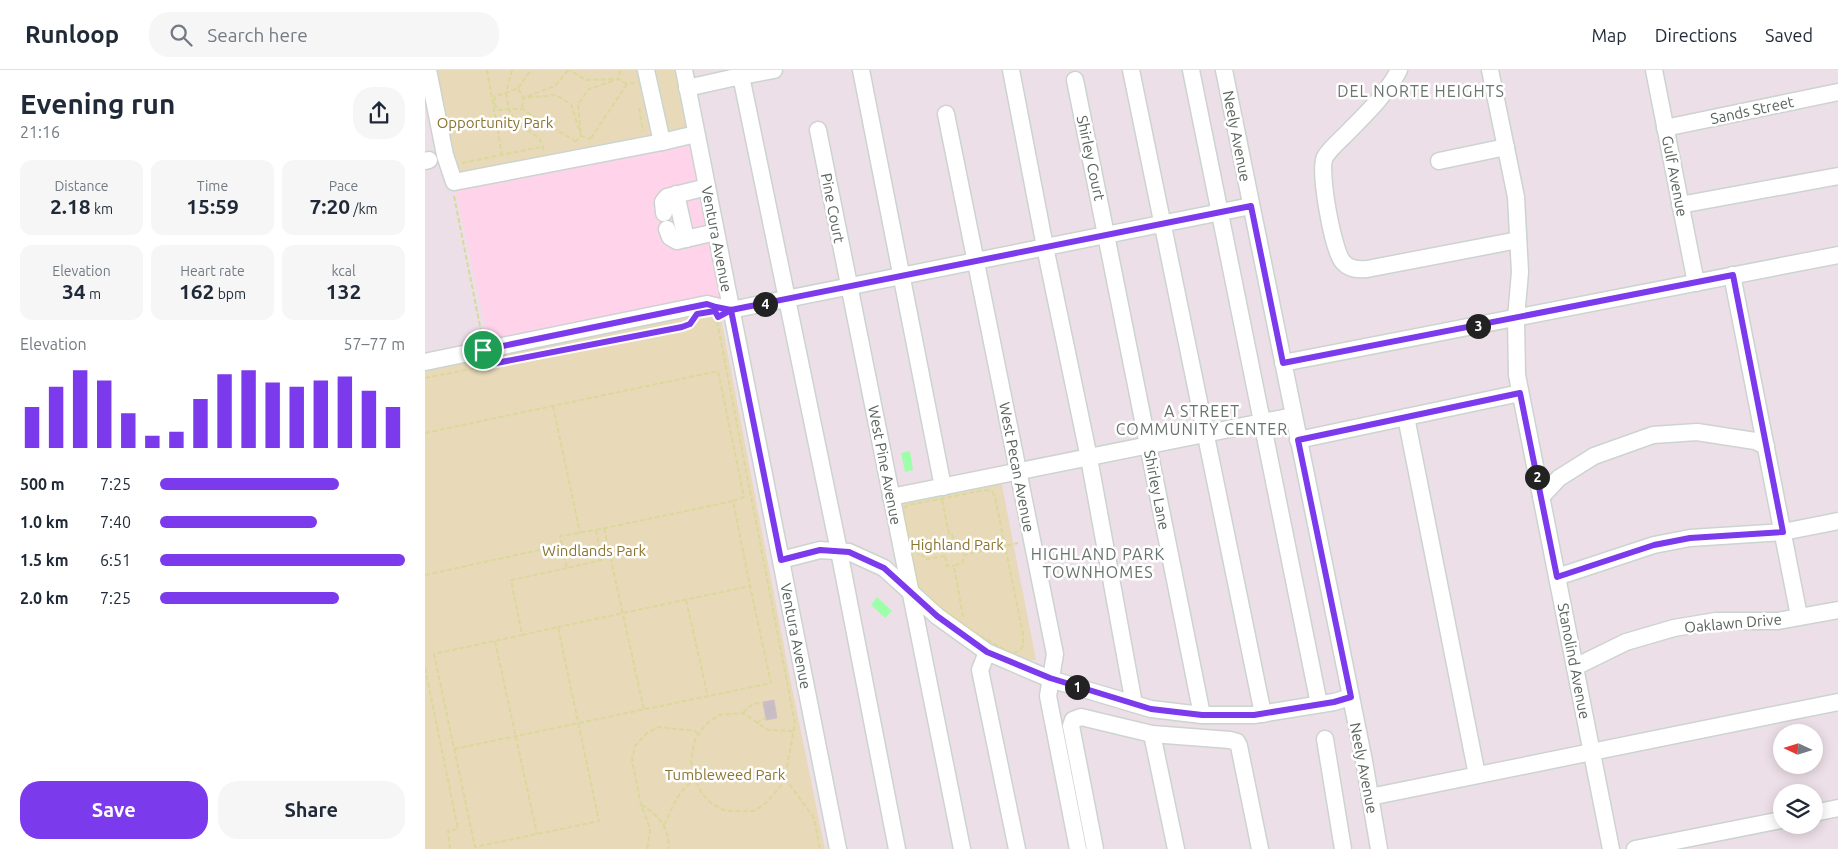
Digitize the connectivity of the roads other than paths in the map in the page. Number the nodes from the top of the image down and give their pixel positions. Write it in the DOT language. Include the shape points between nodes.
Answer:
graph roads {
  1 [pos="428,70"];
  2 [pos="647,70"];
  3 [pos="683,70"];
  4 [pos="774,70"];
  5 [pos="861,70"];
  6 [pos="1011,70"];
  7 [pos="1131,70"];
  8 [pos="1191,70"];
  9 [pos="1224,70"];
  10 [pos="1399,70"];
  11 [pos="1490,70"];
  12 [pos="1654,70"];
  13 [pos="741,76"];
  14 [pos="1075,80"];
  15 [pos="687,88"];
  16 [pos="1838,92"];
  17 [pos="947,114"];
  18 [pos="1665,128"];
  19 [pos="818,130"];
  20 [pos="696,134"];
  21 [pos="662,142"];
  22 [pos="1506,147"];
  23 [pos="1439,161"];
  24 [pos="1838,176"];
  25 [pos="707,187"];
  26 [pos="676,194"];
  27 [pos="1680,205"];
  28 [pos="1251,206"];
  29 [pos="1220,212"];
  30 [pos="1161,224"];
  31 [pos="716,232"];
  32 [pos="1107,235"];
  33 [pos="686,239"];
  34 [pos="1518,240"];
  35 [pos="1045,247"];
  36 [pos="1838,255"];
  37 [pos="976,261"];
  38 [pos="1733,275"];
  39 [pos="903,276"];
  40 [pos="1696,283"];
  41 [pos="849,287"];
  42 [pos="787,299"];
  43 [pos="724,309"];
  44 [pos="1516,318"];
  45 [pos="425,362"];
  46 [pos="1283,363"];
  47 [pos="1520,393"];
  48 [pos="1293,416"];
  49 [pos="1406,417"];
  50 [pos="1262,423"];
  51 [pos="1205,434"];
  52 [pos="1298,440"];
  53 [pos="1149,446"];
  54 [pos="1766,446"];
  55 [pos="1089,458"];
  56 [pos="1018,471"];
  57 [pos="942,491"];
  58 [pos="891,497"];
  59 [pos="1541,497"];
  60 [pos="1838,520"];
  61 [pos="1783,532"];
  62 [pos="839,551"];
  63 [pos="781,560"];
  64 [pos="1557,577"];
  65 [pos="910,591"];
  66 [pos="1838,610"];
  67 [pos="1799,616"];
  68 [pos="987,652"];
  69 [pos="1575,667"];
  70 [pos="1050,678"];
  71 [pos="1351,697"];
  72 [pos="1838,702"];
  73 [pos="1134,704"];
  74 [pos="1319,704"];
  75 [pos="1263,714"];
  76 [pos="1202,715"];
  77 [pos="1152,734"];
  78 [pos="1325,739"];
  79 [pos="1591,751"];
  80 [pos="1477,775"];
  81 [pos="1370,797"];
  82 [pos="1838,808"];
  83 [pos="1823,811"];
  84 [pos="1773,822"];
  85 [pos="838,849"];
  86 [pos="897,849"];
  87 [pos="962,849"];
  88 [pos="1017,849"];
  89 [pos="1078,849"];
  90 [pos="1095,849"];
  91 [pos="1175,849"];
  92 [pos="1260,849"];
  93 [pos="1343,849"];
  94 [pos="1379,849"];
  95 [pos="1611,849"];
  96 [pos="1635,849"];
  1 -- 21 [label="street" via="445,156 454,182"];
  2 -- 21 [label="street"];
  3 -- 15 [label="street, Ventura Avenue"];
  4 -- 13 [label="street"];
  5 -- 39 [label="street"];
  6 -- 35 [label="street"];
  7 -- 30 [label="street"];
  8 -- 29 [label="street"];
  9 -- 28 [label="street, Neely Avenue"];
  10 -- 34 [label="street" via="1360,121 1324,158 1323,176 1331,228 1336,250 1343,262 1355,269 1367,269"];
  11 -- 22 [label="street, Stanolind Avenue"];
  12 -- 18 [label="street, Gulf Avenue"];
  13 -- 15 [label="street"];
  13 -- 42 [label="street"];
  14 -- 32 [label="street, Shirley Court"];
  15 -- 20 [label="street, Ventura Avenue"];
  16 -- 18 [label="street, Sands Street"];
  17 -- 37 [label="street, West Pecan Avenue"];
  18 -- 27 [label="street, Gulf Avenue"];
  19 -- 41 [label="street, Pine Court"];
  20 -- 21 [label="street"];
  20 -- 25 [label="street, Ventura Avenue"];
  22 -- 23 [label="street"];
  22 -- 34 [label="street, Stanolind Avenue" via="1516,198"];
  24 -- 27 [label="street"];
  25 -- 26 [label="street"];
  25 -- 31 [label="street, Ventura Avenue"];
  26 -- 33 [label="street"];
  26 -- 33 [label="street" via="663,202 666,221 671,239"];
  27 -- 40 [label="street, Gulf Avenue"];
  28 -- 29 [label="street"];
  28 -- 46 [label="street, Neely Avenue"];
  29 -- 30 [label="street"];
  29 -- 50 [label="street"];
  30 -- 32 [label="street"];
  30 -- 51 [label="street"];
  31 -- 33 [label="street"];
  31 -- 43 [label="street, Ventura Avenue"];
  32 -- 35 [label="street"];
  32 -- 53 [label="street, Shirley Lane"];
  34 -- 44 [label="street, Stanolind Avenue" via="1520,272"];
  35 -- 37 [label="street"];
  35 -- 55 [label="street"];
  36 -- 38 [label="street"];
  37 -- 39 [label="street"];
  37 -- 56 [label="street, West Pecan Avenue"];
  38 -- 40 [label="street"];
  38 -- 54 [label="street"];
  39 -- 41 [label="street"];
  39 -- 57 [label="street"];
  40 -- 44 [label="street"];
  41 -- 42 [label="street"];
  41 -- 58 [label="street, West Pine Avenue"];
  42 -- 43 [label="street"];
  42 -- 62 [label="street"];
  43 -- 45 [label="street" via="707,304"];
  43 -- 63 [label="street, Ventura Avenue"];
  44 -- 46 [label="street"];
  44 -- 47 [label="street, Stanolind Avenue"];
  46 -- 48 [label="street, Neely Avenue"];
  47 -- 49 [label="street"];
  47 -- 59 [label="street, Stanolind Avenue"];
  48 -- 50 [label="street"];
  48 -- 52 [label="street, Neely Avenue"];
  49 -- 52 [label="street"];
  49 -- 80 [label="street"];
  50 -- 51 [label="street"];
  50 -- 74 [label="street"];
  51 -- 53 [label="street"];
  51 -- 75 [label="street"];
  52 -- 71 [label="street, Neely Avenue"];
  53 -- 55 [label="street"];
  53 -- 76 [label="street, Shirley Lane"];
  54 -- 59 [label="street" via="1755,441 1697,432 1653,436 1594,456 1559,478"];
  54 -- 61 [label="street"];
  55 -- 56 [label="street"];
  55 -- 73 [label="street"];
  56 -- 57 [label="street"];
  56 -- 70 [label="street, West Pecan Avenue" via="1055,654"];
  57 -- 58 [label="street"];
  58 -- 65 [label="street, West Pine Avenue" via="907,553"];
  59 -- 64 [label="street, Stanolind Avenue"];
  60 -- 61 [label="street"];
  61 -- 64 [label="street" via="1690,538 1654,545"];
  61 -- 67 [label="street"];
  62 -- 63 [label="street" via="820,550"];
  62 -- 65 [label="street" via="849,552 884,568"];
  62 -- 86 [label="street"];
  63 -- 85 [label="street, Ventura Avenue"];
  64 -- 69 [label="street, Stanolind Avenue"];
  65 -- 68 [label="street" via="937,616"];
  65 -- 87 [label="street, West Pine Avenue"];
  66 -- 67 [label="street, Oaklawn Drive"];
  67 -- 69 [label="street, Oaklawn Drive" via="1778,621 1717,621 1674,628 1627,642"];
  68 -- 70 [label="street"];
  68 -- 88 [label="street" via="980,670"];
  69 -- 79 [label="street, Stanolind Avenue"];
  70 -- 73 [label="street"];
  70 -- 89 [label="street, West Pecan Avenue" via="1048,696"];
  71 -- 74 [label="street"];
  71 -- 81 [label="street, Neely Avenue"];
  72 -- 79 [label="street"];
  73 -- 76 [label="street"];
  74 -- 75 [label="street"];
  75 -- 76 [label="street"];
  77 -- 90 [label="street" via="1081,717 1073,720 1071,726"];
  77 -- 91 [label="street"];
  77 -- 92 [label="street" via="1237,742"];
  78 -- 93 [label="street"];
  79 -- 80 [label="street"];
  79 -- 95 [label="street, Stanolind Avenue"];
  80 -- 81 [label="street"];
  81 -- 94 [label="street, Neely Avenue"];
  82 -- 83 [label="street"];
  84 -- 96 [label="street"];
}
